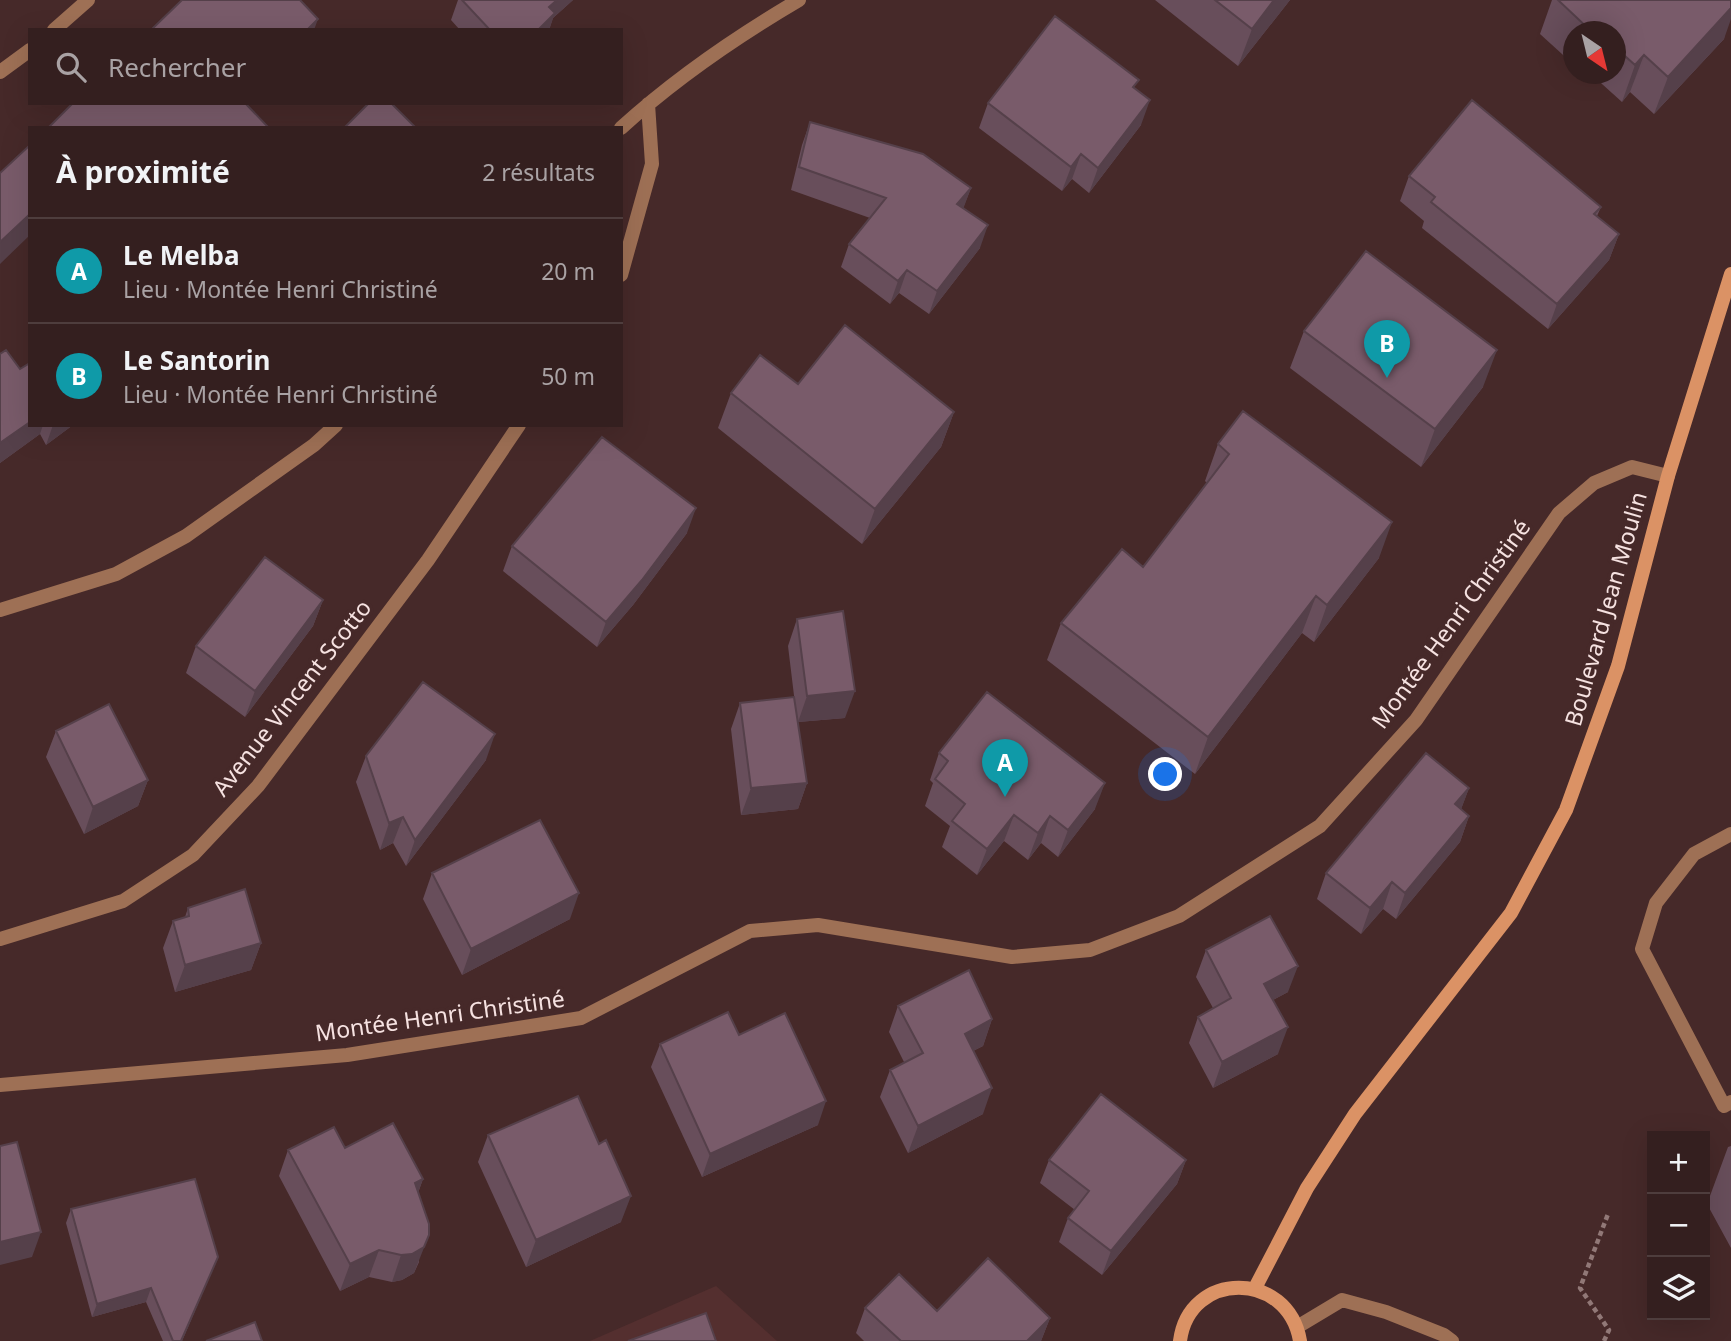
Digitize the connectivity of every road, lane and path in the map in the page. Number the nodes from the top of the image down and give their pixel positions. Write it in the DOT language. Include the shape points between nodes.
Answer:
graph roads {
  1 [pos="88,0"];
  2 [pos="799,0"];
  3 [pos="56,28"];
  4 [pos="28,51"];
  5 [pos="0,72"];
  6 [pos="648,104"];
  7 [pos="623,126"];
  8 [pos="623,268"];
  9 [pos="1731,274"];
  10 [pos="334,427"];
  11 [pos="518,427"];
  12 [pos="1668,476"];
  13 [pos="0,610"];
  14 [pos="1731,834"];
  15 [pos="0,939"];
  16 [pos="0,1085"];
  17 [pos="1731,1102"];
  18 [pos="1608,1214"];
  19 [pos="1255,1289"];
  20 [pos="1298,1334"];
  21 [pos="1180,1341"];
  22 [pos="1452,1341"];
  23 [pos="1604,1341"];
  1 -- 3 [label="street"];
  2 -- 6 [label="street" via="738,36"];
  4 -- 5 [label="street"];
  6 -- 7 [label="street"];
  6 -- 8 [label="street" via="652,164"];
  9 -- 12 [label="street, Boulevard Jean Moulin"];
  10 -- 13 [label="street" via="186,536 116,574"];
  11 -- 15 [label="street, Avenue Vincent Scotto" via="428,560 258,786 193,855 123,901"];
  12 -- 16 [label="street, Montée Henri Christiné" via="1632,467 1594,483 1559,513 1416,720 1320,826 1179,916 1090,950 1012,957 818,925 750,931 581,1018 346,1055"];
  12 -- 19 [label="street, Boulevard Jean Moulin" via="1618,666 1566,810 1511,913 1341,1135 1307,1188"];
  14 -- 17 [label="street" via="1694,854 1656,903 1642,950 1724,1106"];
  18 -- 23 [label="path" via="1580,1288 1609,1330"];
  19 -- 20 [label="street" via="1273,1296 1287,1309"];
  19 -- 21 [label="street" via="1238,1286 1207,1297 1194,1308"];
  20 -- 22 [label="street" via="1342,1300 1386,1312"];
}
